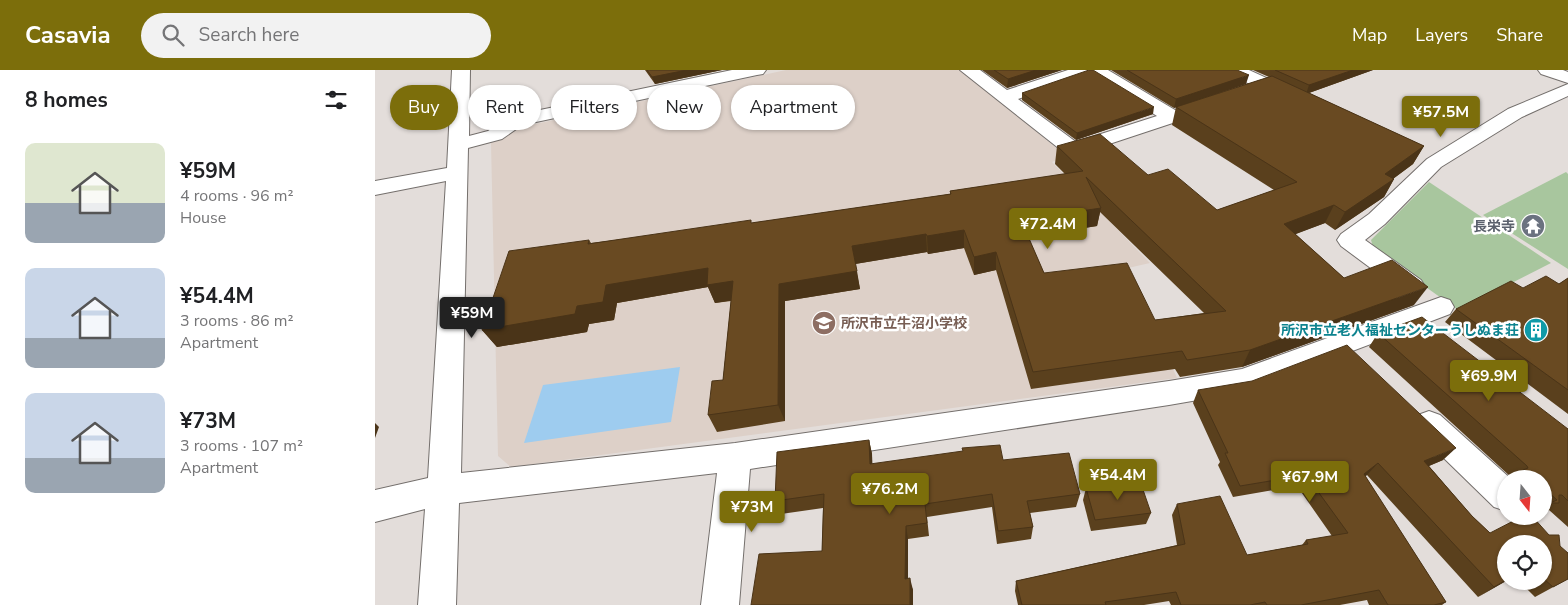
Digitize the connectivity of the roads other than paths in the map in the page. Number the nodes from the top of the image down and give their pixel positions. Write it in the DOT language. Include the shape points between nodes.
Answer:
graph roads {
  1 [pos="461,70"];
  2 [pos="757,70"];
  3 [pos="969,70"];
  4 [pos="1086,70"];
  5 [pos="1096,70"];
  6 [pos="1235,70"];
  7 [pos="1547,70"];
  8 [pos="720,73"];
  9 [pos="1568,78"];
  10 [pos="1266,85"];
  11 [pos="1568,89"];
  12 [pos="1004,97"];
  13 [pos="1310,106"];
  14 [pos="1173,117"];
  15 [pos="458,145"];
  16 [pos="457,172"];
  17 [pos="375,188"];
  18 [pos="1416,317"];
  19 [pos="1439,334"];
  20 [pos="1408,404"];
  21 [pos="735,457"];
  22 [pos="1497,488"];
  23 [pos="443,490"];
  24 [pos="375,506"];
  25 [pos="437,605"];
  26 [pos="720,605"];
  1 -- 15 [label="street"];
  2 -- 8 [label="street"];
  3 -- 12 [label="street"];
  4 -- 12 [label="street"];
  5 -- 14 [label="street"];
  6 -- 10 [label="street"];
  7 -- 9 [label="street"];
  8 -- 15 [label="street" via="516,121 495,135"];
  10 -- 13 [label="street"];
  10 -- 14 [label="street"];
  11 -- 18 [label="street" via="1425,159 1377,219 1349,240 1441,307"];
  12 -- 14 [label="street" via="1073,150"];
  15 -- 16 [label="street"];
  16 -- 17 [label="street"];
  16 -- 23 [label="street"];
  18 -- 19 [label="street"];
  18 -- 21 [label="street" via="1355,354 1245,380"];
  20 -- 22 [label="street"];
  21 -- 23 [label="street"];
  21 -- 26 [label="street"];
  23 -- 24 [label="street"];
  23 -- 25 [label="street"];
}
